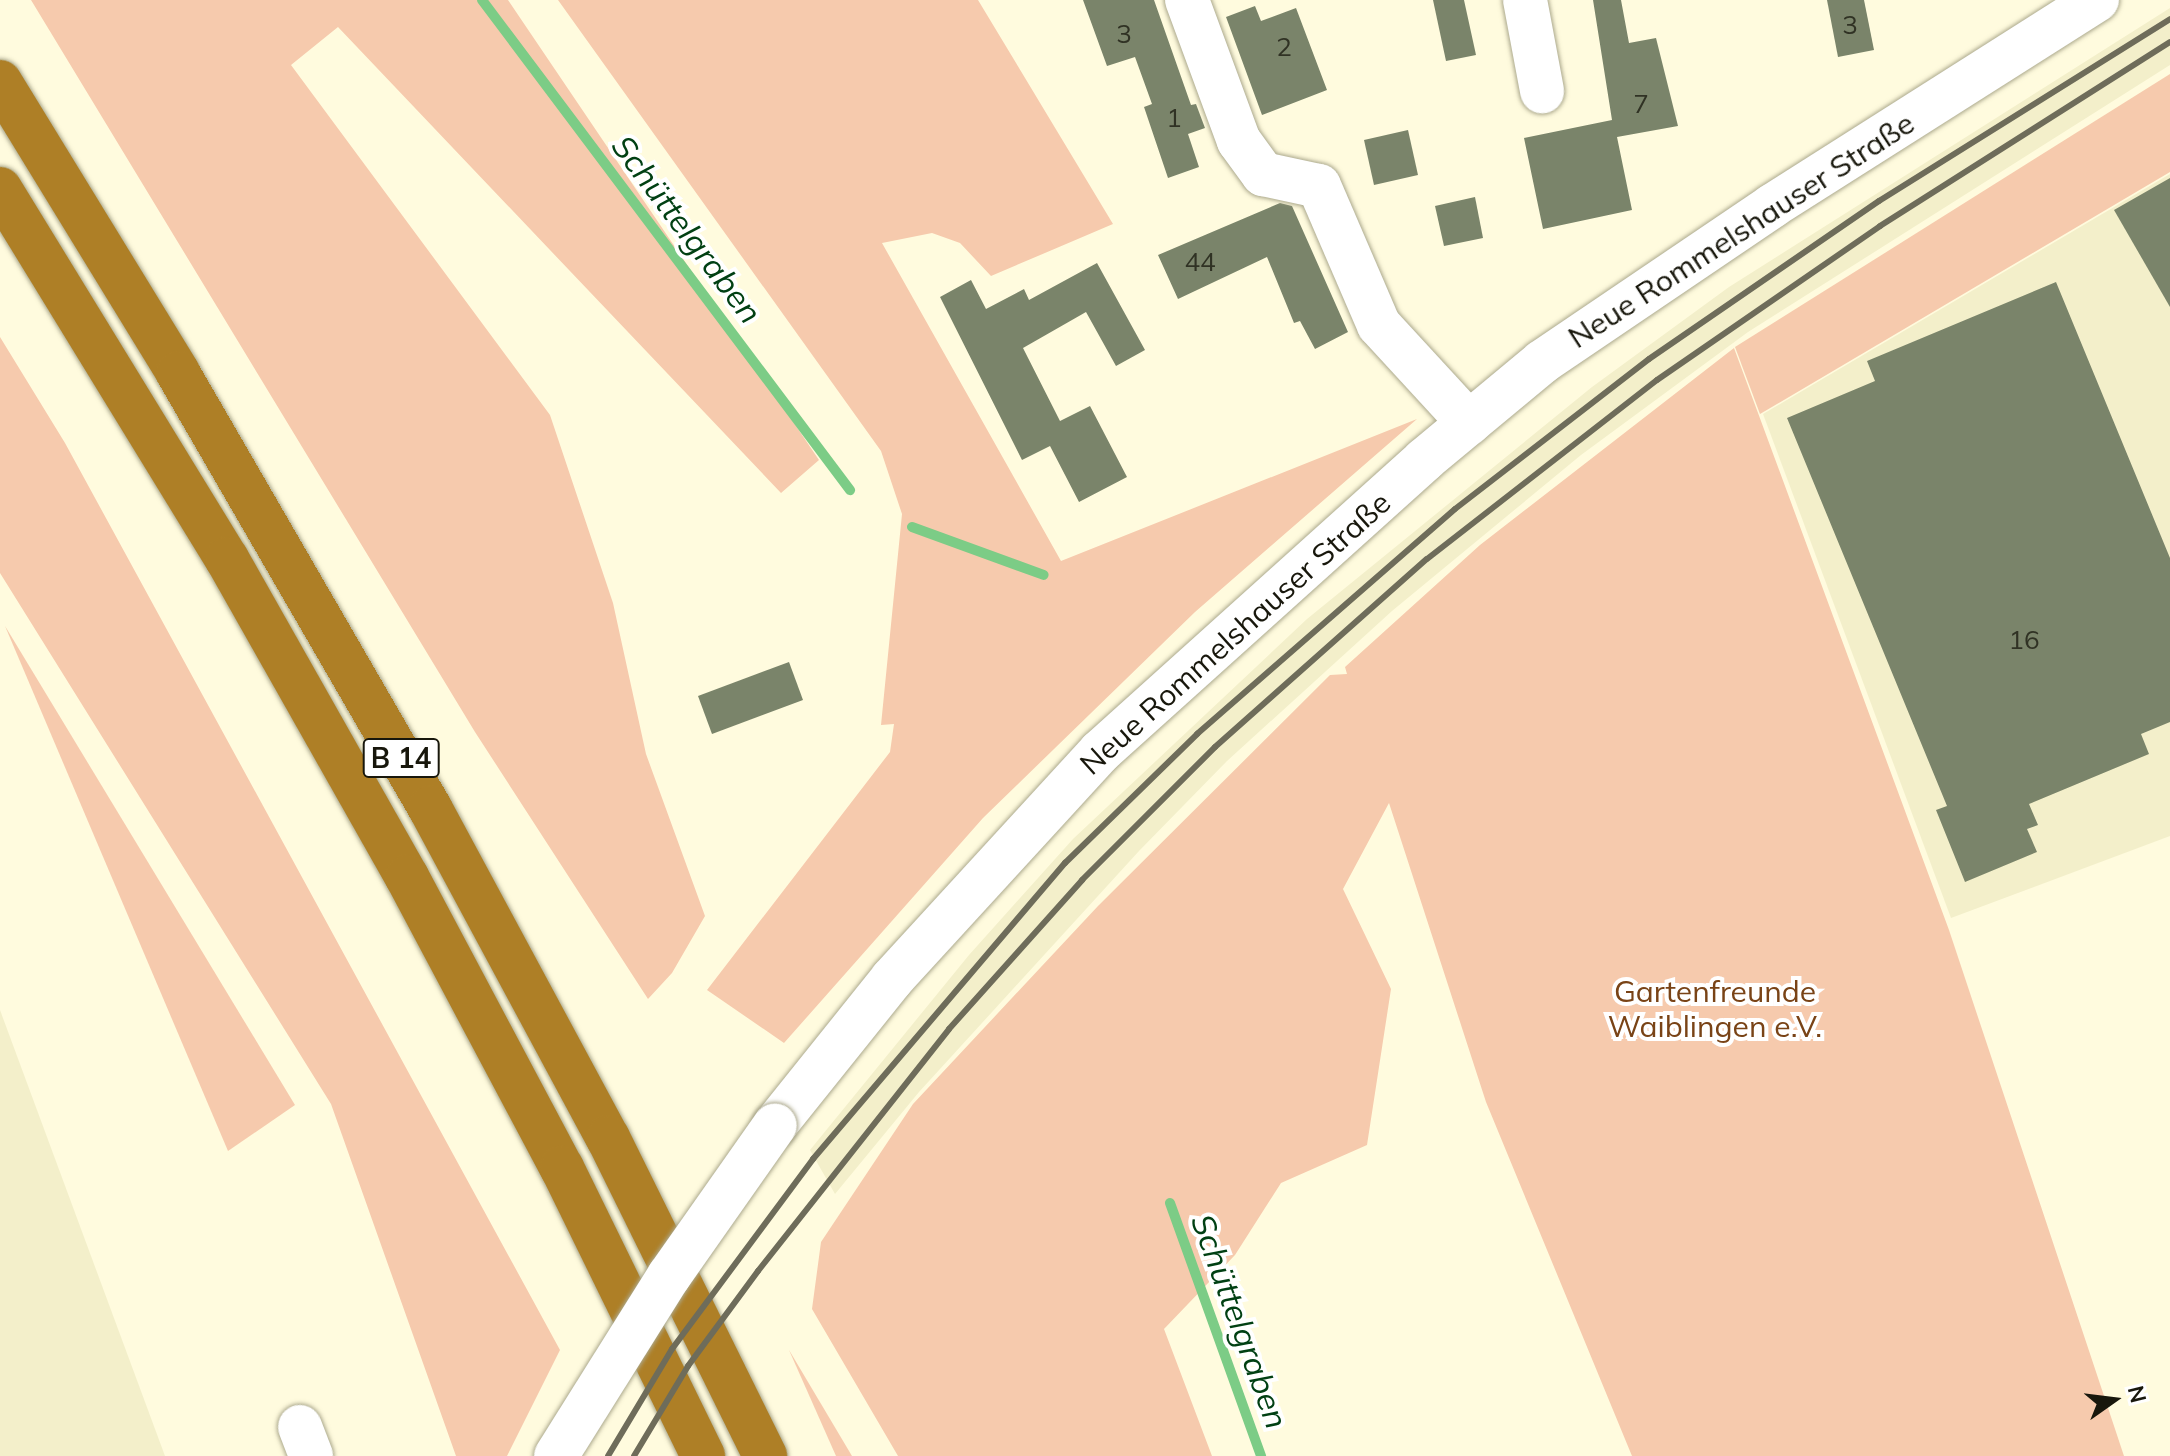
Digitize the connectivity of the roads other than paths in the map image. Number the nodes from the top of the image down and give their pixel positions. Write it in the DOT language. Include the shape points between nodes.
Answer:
graph roads {
  1 [pos="1187,0"];
  2 [pos="1525,0"];
  3 [pos="2097,0"];
  4 [pos="0,82"];
  5 [pos="1542,91"];
  6 [pos="0,189"];
  7 [pos="1469,423"];
  8 [pos="556,1456"];
  9 [pos="703,1456"];
  10 [pos="765,1456"];
  1 -- 7 [label="street" via="1239,141 1263,174 1319,186 1379,325"];
  2 -- 5 [label="street"];
  3 -- 7 [label="street, Neue Rommelshauser Straße" via="1772,206 1542,362"];
  4 -- 10 [label="highway, B 14" via="226,455 430,808 608,1138"];
  6 -- 9 [label="highway, B 14" via="227,559 407,877 562,1168"];
  7 -- 8 [label="street, Neue Rommelshauser Straße, bridge" via="1100,752 892,979 775,1125 669,1276"];
}
